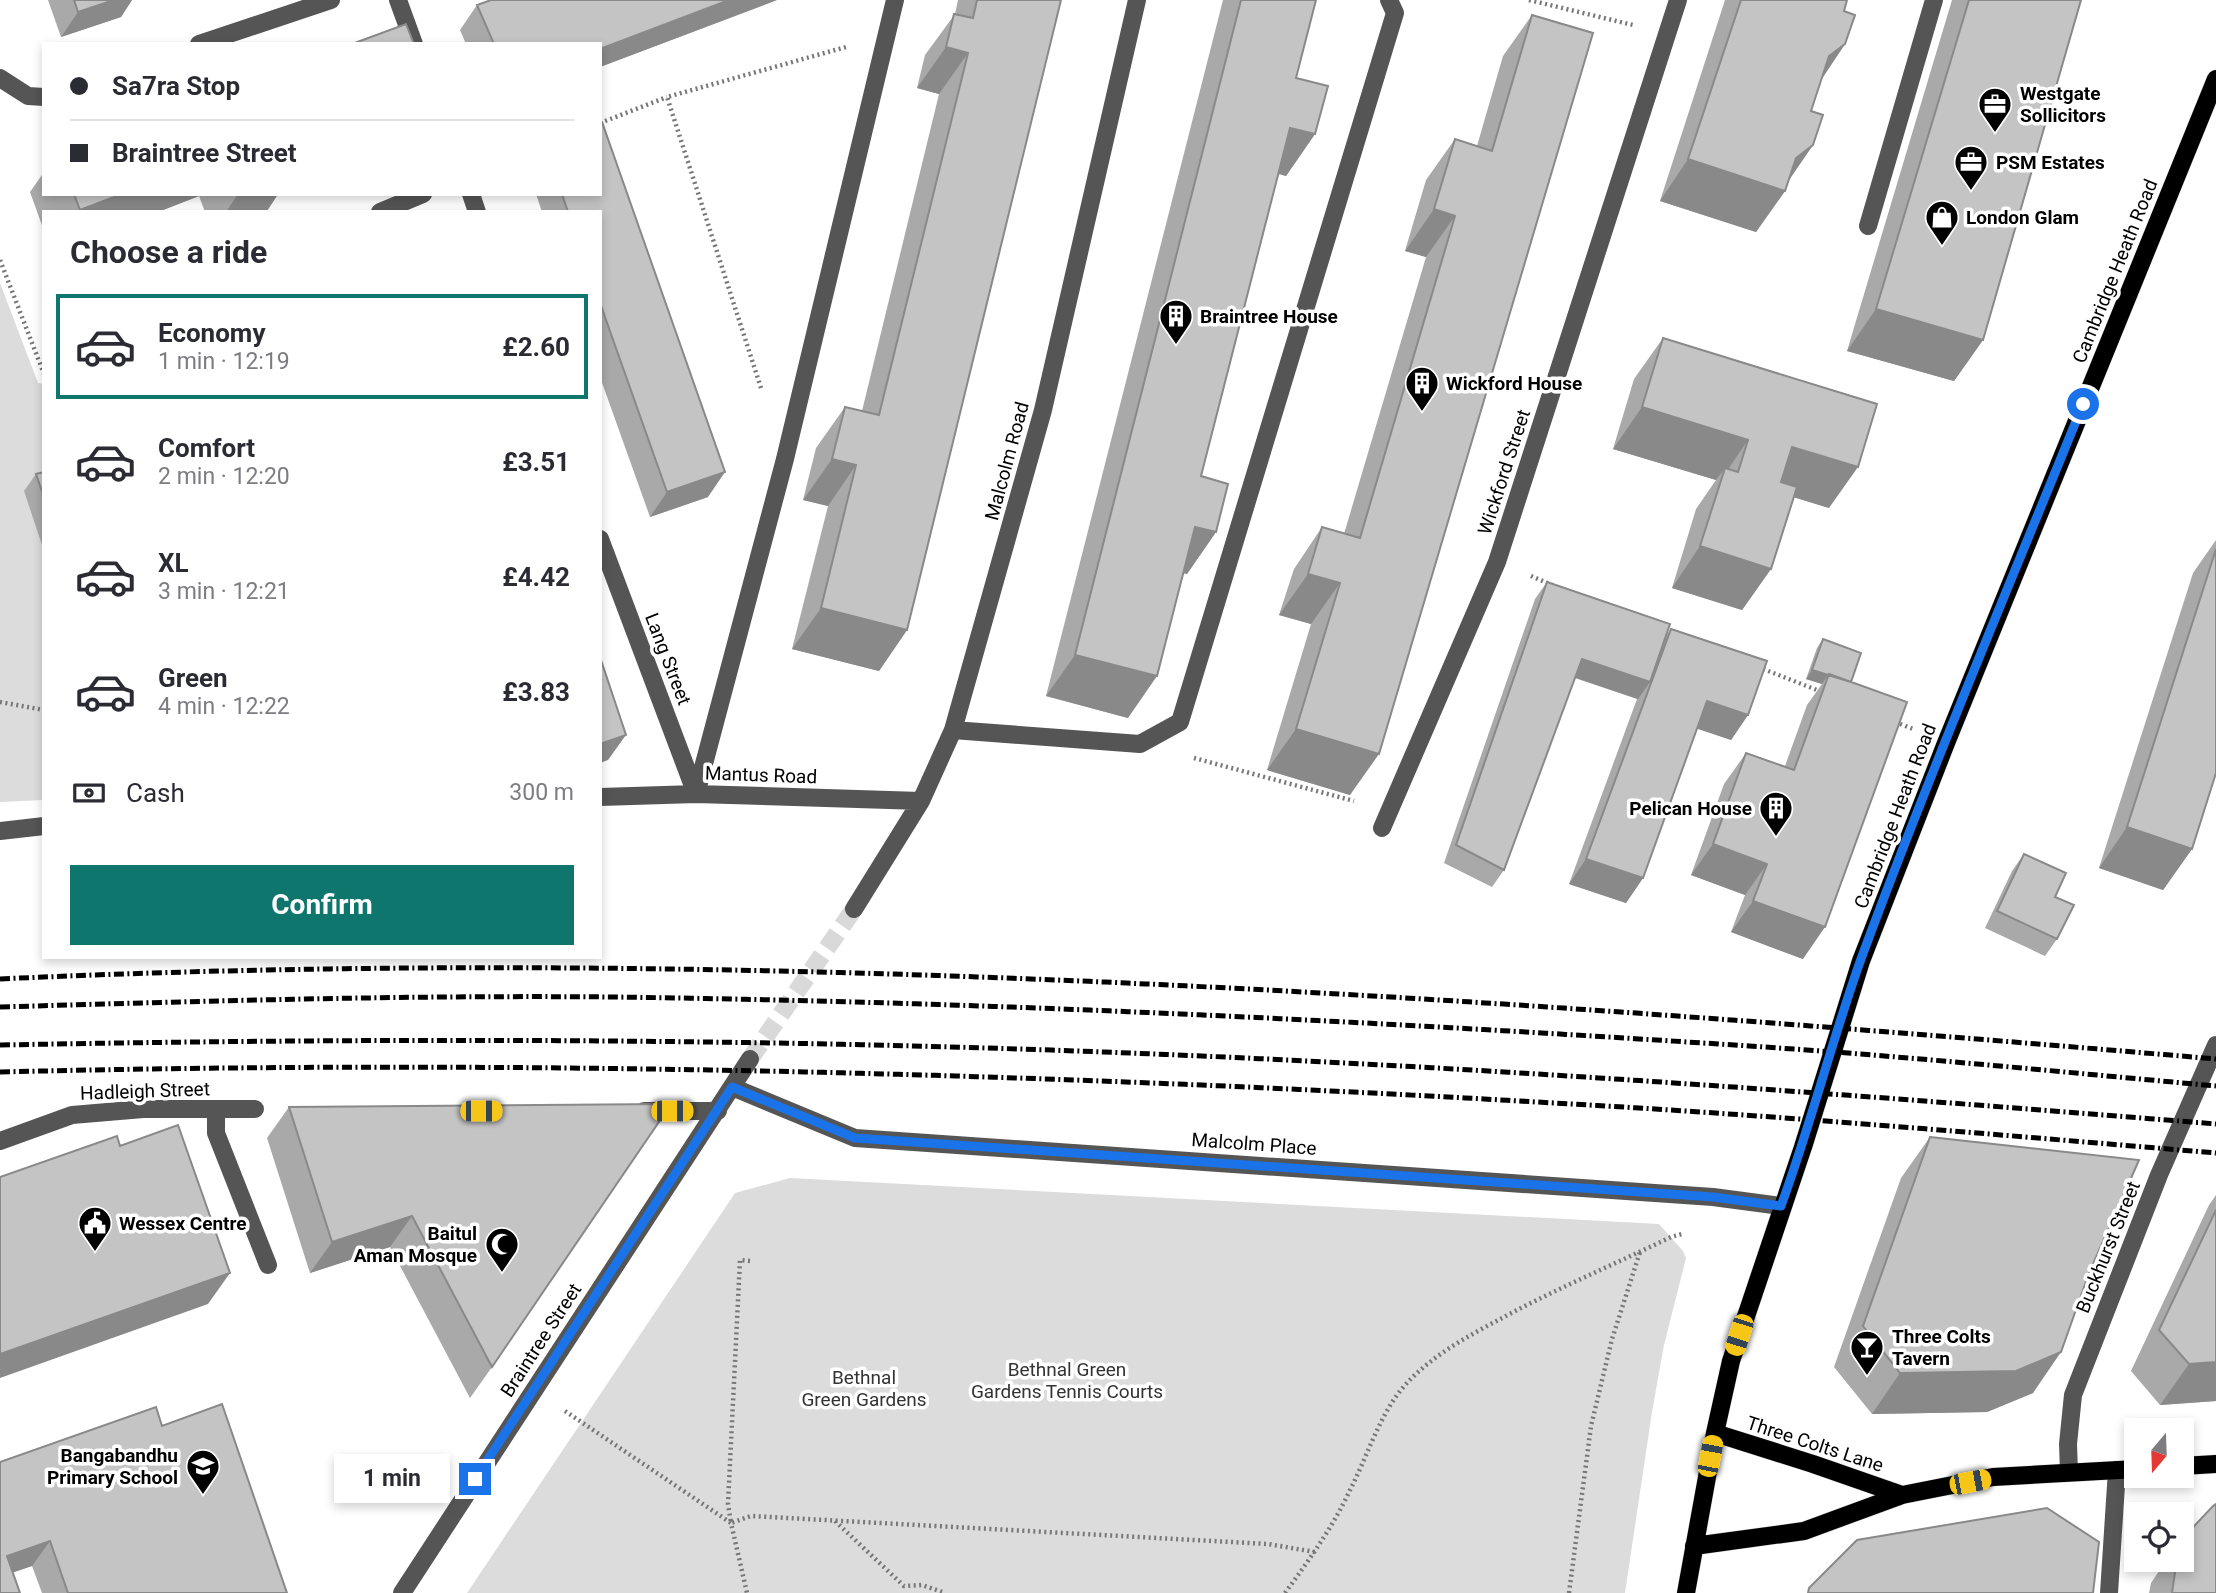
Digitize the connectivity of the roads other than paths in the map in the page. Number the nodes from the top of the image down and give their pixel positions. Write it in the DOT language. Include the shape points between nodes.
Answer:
graph roads {
  1 [pos="331,0"];
  2 [pos="398,0"];
  3 [pos="895,0"];
  4 [pos="1138,0"];
  5 [pos="1389,0"];
  6 [pos="1678,0"];
  7 [pos="1934,0"];
  8 [pos="205,42"];
  9 [pos="413,42"];
  10 [pos="0,78"];
  11 [pos="2216,79"];
  12 [pos="42,97"];
  13 [pos="418,196"];
  14 [pos="385,210"];
  15 [pos="1868,226"];
  16 [pos="602,544"];
  17 [pos="953,730"];
  18 [pos="696,794"];
  19 [pos="602,797"];
  20 [pos="921,801"];
  21 [pos="42,826"];
  22 [pos="1382,828"];
  23 [pos="0,831"];
  24 [pos="854,909"];
  25 [pos="2216,1045"];
  26 [pos="750,1059"];
  27 [pos="732,1087"];
  28 [pos="216,1109"];
  29 [pos="255,1109"];
  30 [pos="623,1111"];
  31 [pos="718,1111"];
  32 [pos="0,1141"];
  33 [pos="1781,1206"];
  34 [pos="268,1265"];
  35 [pos="1715,1433"];
  36 [pos="2216,1464"];
  37 [pos="2194,1465"];
  38 [pos="2117,1470"];
  39 [pos="2124,1470"];
  40 [pos="2069,1472"];
  41 [pos="1902,1495"];
  42 [pos="1694,1546"];
  43 [pos="402,1593"];
  44 [pos="1686,1593"];
  45 [pos="2109,1593"];
  1 -- 8 [label="street"];
  2 -- 9 [label="street"];
  3 -- 18 [label="street" via="785,459"];
  4 -- 17 [label="street, Malcolm Road" via="1043,410"];
  5 -- 17 [label="street" via="1395,13 1180,722 1140,744"];
  6 -- 22 [label="street, Wickford Street" via="1497,562"];
  7 -- 15 [label="street"];
  10 -- 12 [label="street" via="28,96"];
  11 -- 33 [label="main road, Cambridge Heath Road" via="1861,961"];
  13 -- 14 [label="street"];
  16 -- 18 [label="street, Lang Street"];
  17 -- 20 [label="street, Malcolm Road"];
  18 -- 19 [label="street, Mantus Road"];
  18 -- 20 [label="street, Mantus Road"];
  20 -- 24 [label="street, Malcolm Road"];
  21 -- 23 [label="street"];
  25 -- 40 [label="street, Buckhurst Street" via="2159,1175 2073,1395"];
  26 -- 27 [label="street"];
  27 -- 31 [label="street"];
  27 -- 33 [label="street, Malcolm Place" via="855,1138 1699,1196"];
  28 -- 29 [label="street, Hadleigh Street"];
  28 -- 32 [label="street, Hadleigh Street" via="72,1115"];
  28 -- 34 [label="street" via="216,1133"];
  30 -- 31 [label="street"];
  31 -- 43 [label="street, Braintree Street"];
  33 -- 35 [label="main road, Cambridge Heath Road" via="1731,1361"];
  35 -- 41 [label="main road, Three Colts Lane"];
  35 -- 42 [label="main road, Cambridge Heath Road"];
  36 -- 37 [label="main road"];
  38 -- 39 [label="main road, Three Colts Lane"];
  38 -- 40 [label="main road, Three Colts Lane"];
  38 -- 45 [label="street"];
  40 -- 41 [label="main road, Three Colts Lane" via="1993,1477"];
  41 -- 42 [label="main road, Three Colts Lane" via="1804,1531"];
  42 -- 44 [label="main road, Cambridge Heath Road"];
}
